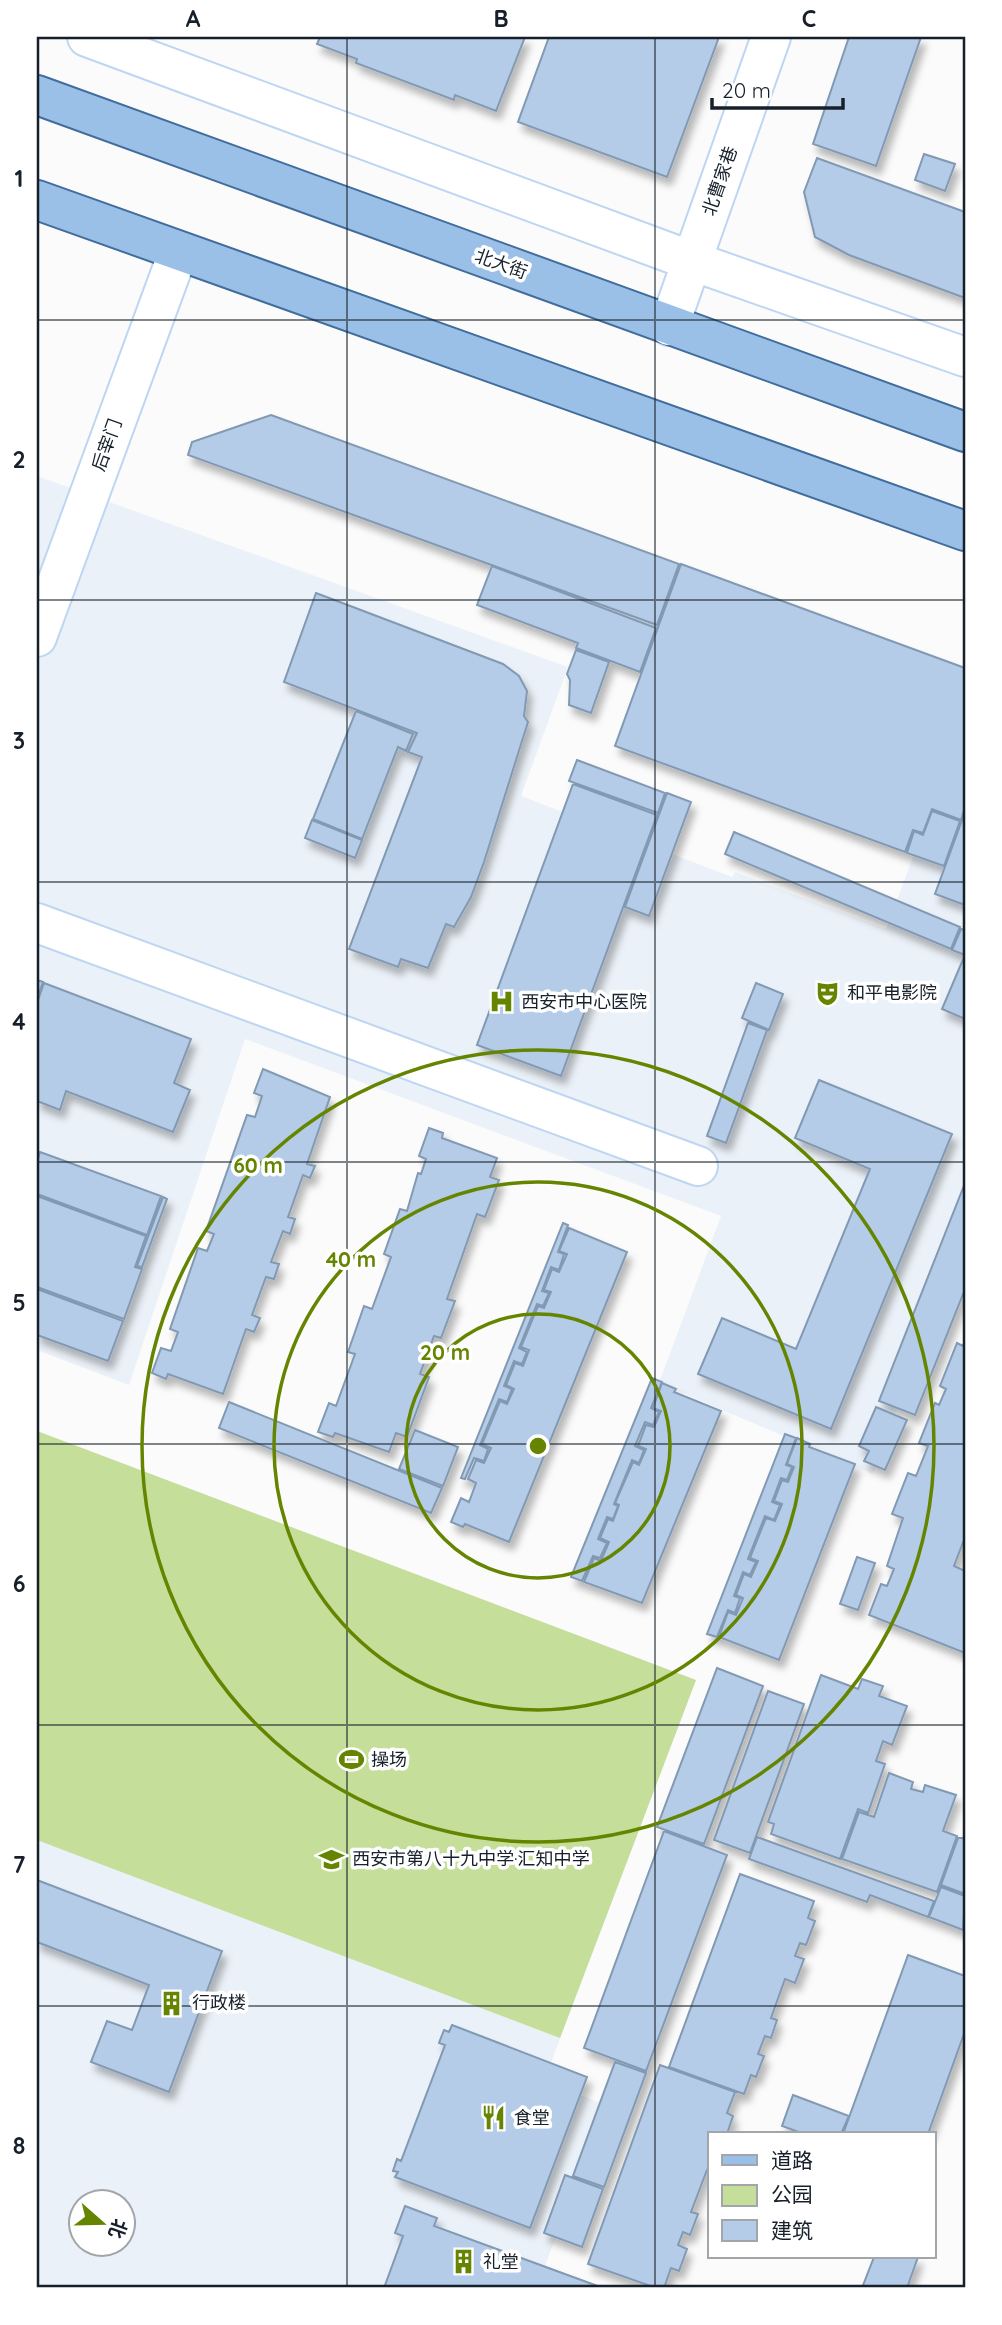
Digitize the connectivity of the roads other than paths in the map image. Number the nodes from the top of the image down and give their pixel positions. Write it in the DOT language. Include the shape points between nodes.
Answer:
graph roads {
  1 [pos="87,37"];
  2 [pos="771,37"];
  3 [pos="37,95"];
  4 [pos="37,201"];
  5 [pos="178,253"];
  6 [pos="692,261"];
  7 [pos="669,326"];
  8 [pos="965,357"];
  9 [pos="965,432"];
  10 [pos="965,531"];
  11 [pos="37,638"];
  12 [pos="37,923"];
  13 [pos="698,1166"];
  1 -- 6 [label="street"];
  2 -- 6 [label="street, 北曹家巷"];
  3 -- 7 [label="main road, 北大街"];
  4 -- 5 [label="main road"];
  5 -- 10 [label="main road"];
  5 -- 11 [label="street, 后宰门"];
  6 -- 7 [label="street, 北曹家巷"];
  6 -- 8 [label="street"];
  7 -- 9 [label="main road, 北大街"];
  12 -- 13 [label="street"];
}
